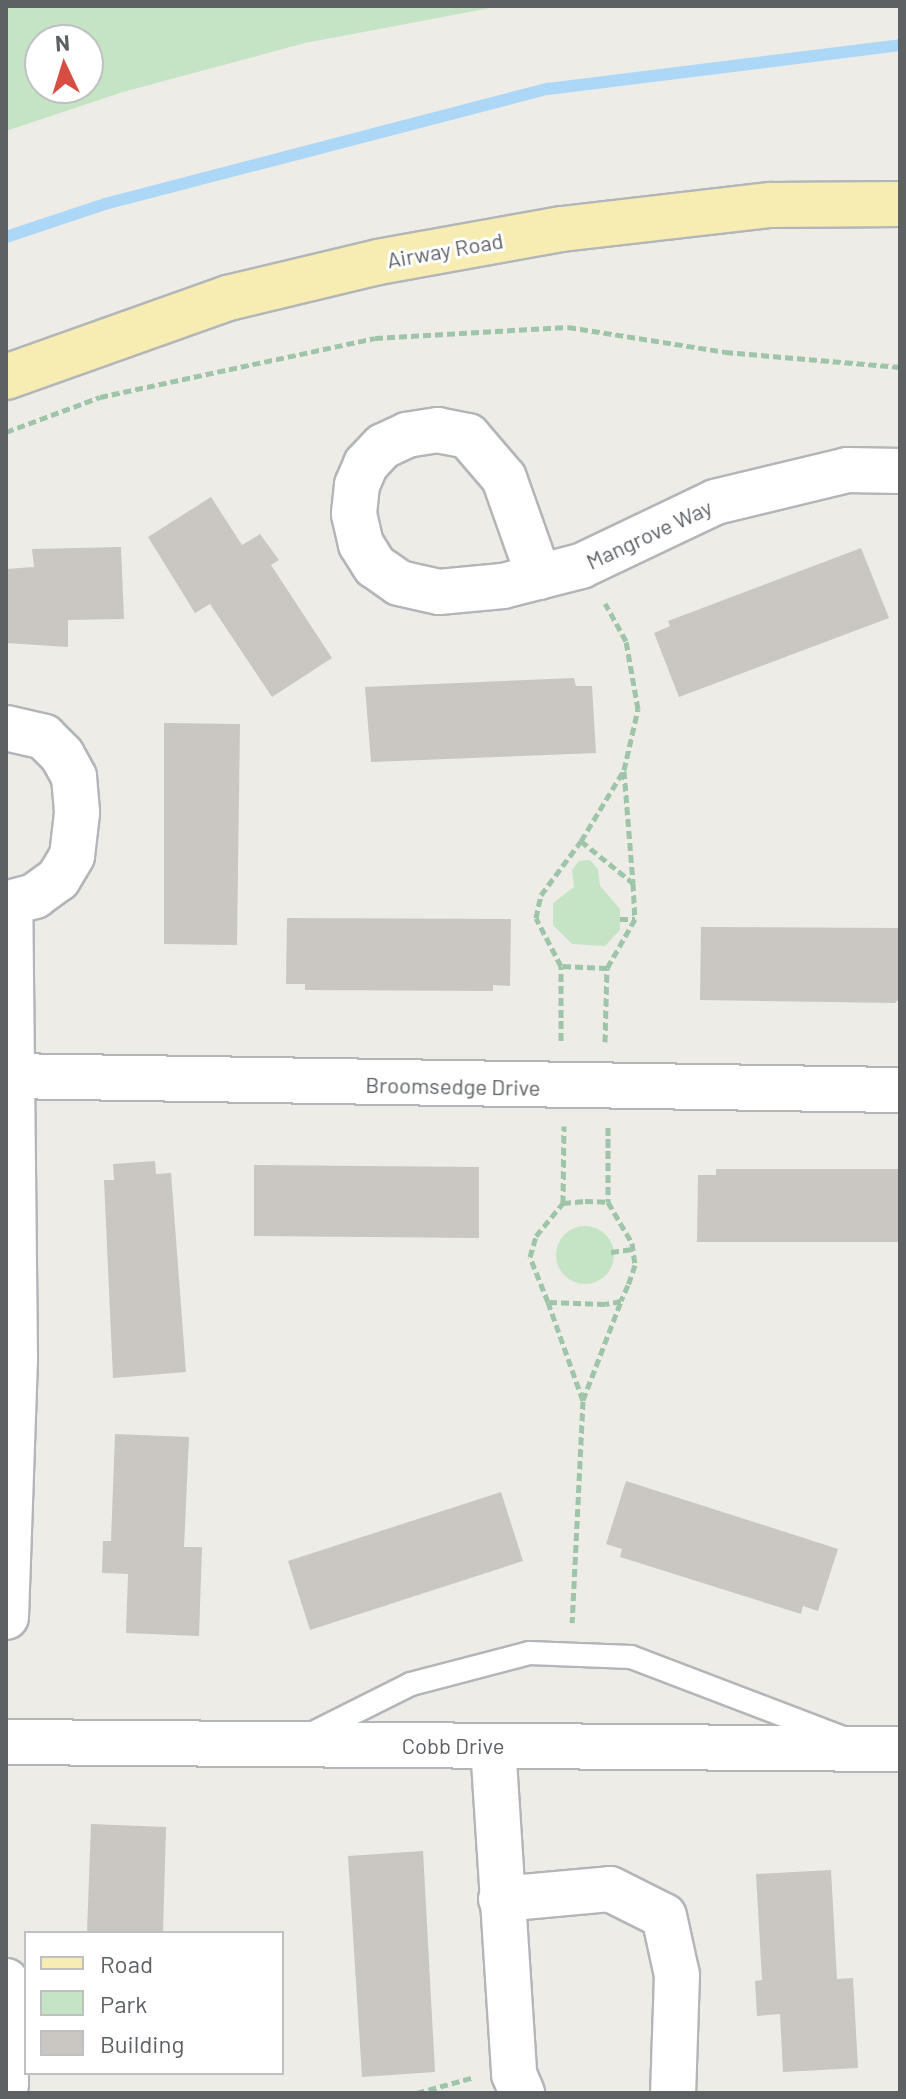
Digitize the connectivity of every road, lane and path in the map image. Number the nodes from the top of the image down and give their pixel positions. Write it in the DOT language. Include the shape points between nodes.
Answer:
graph roads {
  1 [pos="900,204"];
  2 [pos="900,367"];
  3 [pos="6,377"];
  4 [pos="6,432"];
  5 [pos="900,471"];
  6 [pos="560,571"];
  7 [pos="6,728"];
  8 [pos="624,770"];
  9 [pos="581,841"];
  10 [pos="633,883"];
  11 [pos="8,904"];
  12 [pos="620,919"];
  13 [pos="635,919"];
  14 [pos="561,966"];
  15 [pos="607,968"];
  16 [pos="7,1076"];
  17 [pos="587,1089"];
  18 [pos="900,1090"];
  19 [pos="608,1202"];
  20 [pos="563,1203"];
  21 [pos="633,1249"];
  22 [pos="611,1252"];
  23 [pos="621,1301"];
  24 [pos="548,1302"];
  25 [pos="583,1401"];
  26 [pos="6,1617"];
  27 [pos="571,1654"];
  28 [pos="6,1742"];
  29 [pos="288,1746"];
  30 [pos="493,1746"];
  31 [pos="886,1749"];
  32 [pos="501,1899"];
  33 [pos="6,1981"];
  34 [pos="518,2083"];
  35 [pos="6,2085"];
  36 [pos="417,2093"];
  37 [pos="673,2093"];
  1 -- 3 [label="main road, Airway Road" via="771,205 562,229 378,262 228,298"];
  2 -- 4 [label="path" via="725,352 568,327 375,338 100,397"];
  5 -- 6 [label="street, Mangrove Way" via="847,470 715,502"];
  6 -- 6 [label="street, Mangrove Way" via="439,592 399,583 375,566 361,544 354,514 366,464 383,446 407,435 438,430 468,436 504,478"];
  6 -- 8 [label="path" via="626,641 638,709"];
  7 -- 11 [label="street" via="44,737 62,755 74,777 77,813 72,856 58,879 35,896"];
  8 -- 9 [label="path"];
  8 -- 10 [label="path"];
  9 -- 10 [label="path"];
  9 -- 14 [label="path" via="541,895 536,918"];
  10 -- 13 [label="path"];
  11 -- 16 [label="street"];
  12 -- 13 [label="path"];
  13 -- 15 [label="path"];
  14 -- 15 [label="path"];
  14 -- 17 [label="path" via="560,1038"];
  15 -- 17 [label="path" via="607,1037"];
  16 -- 17 [label="street, Broomsedge Drive"];
  16 -- 26 [label="street" via="15,1359"];
  17 -- 18 [label="street, Broomsedge Drive"];
  17 -- 19 [label="path" via="608,1125"];
  17 -- 20 [label="path" via="564,1127"];
  19 -- 20 [label="path"];
  19 -- 21 [label="path"];
  20 -- 24 [label="path" via="536,1236 530,1257"];
  21 -- 22 [label="path"];
  21 -- 23 [label="path" via="635,1265"];
  23 -- 24 [label="path" via="587,1307"];
  23 -- 25 [label="path"];
  24 -- 25 [label="path"];
  25 -- 27 [label="path"];
  27 -- 29 [label="lane" via="529,1653 411,1684"];
  27 -- 31 [label="lane" via="631,1657"];
  28 -- 29 [label="street, Cobb Drive"];
  29 -- 30 [label="street, Cobb Drive"];
  30 -- 31 [label="street, Cobb Drive"];
  30 -- 32 [label="street"];
  32 -- 34 [label="street"];
  32 -- 37 [label="street" via="610,1889 664,1916 677,1975"];
  33 -- 35 [label="street"];
  34 -- 36 [label="path" via="480,2076"];
}
